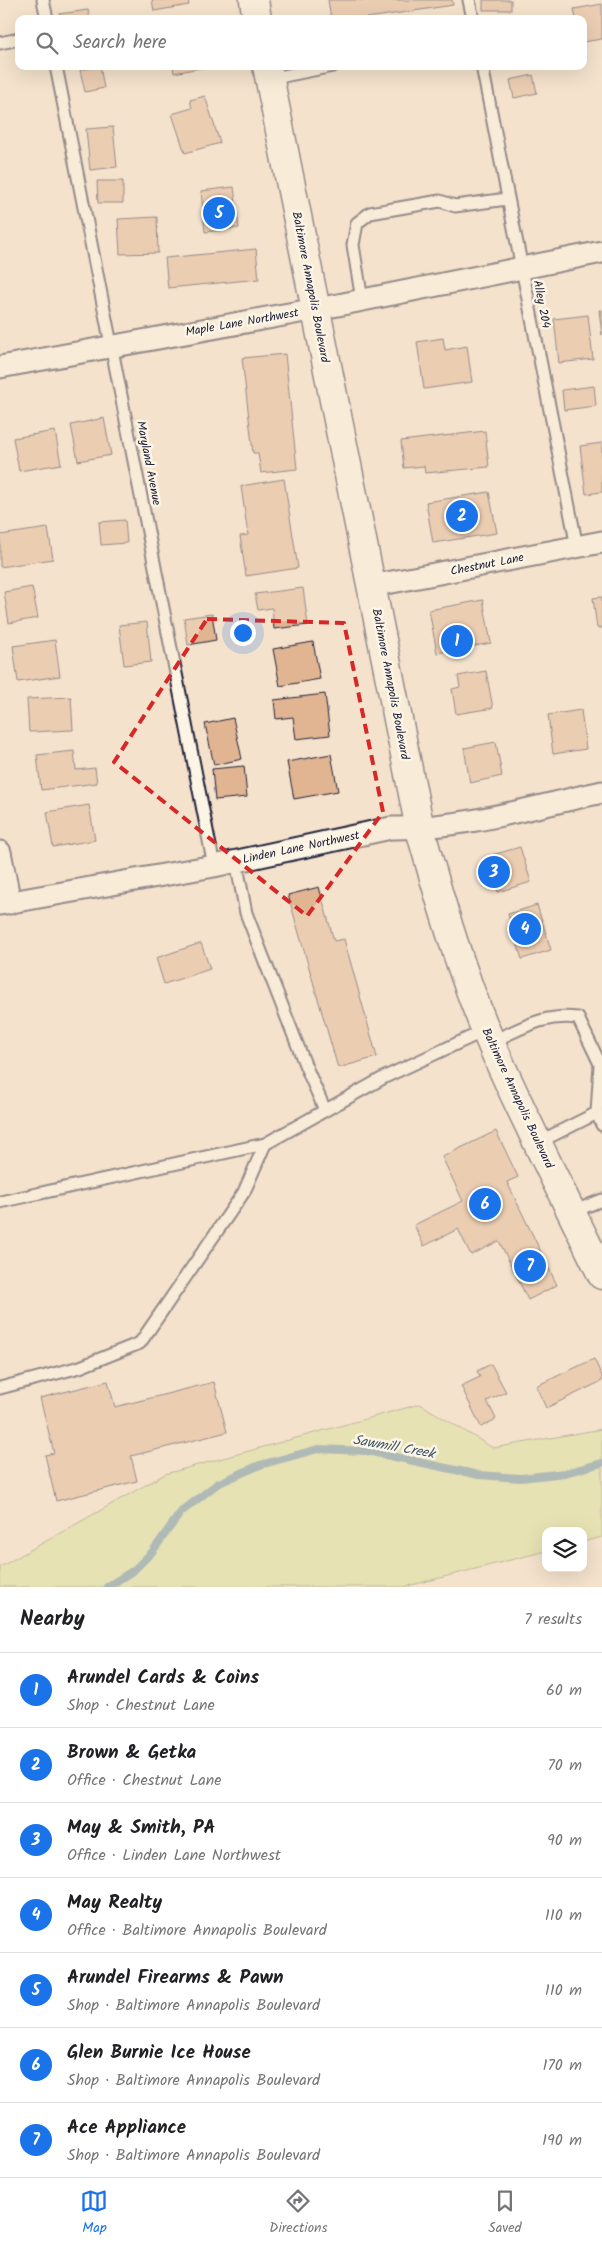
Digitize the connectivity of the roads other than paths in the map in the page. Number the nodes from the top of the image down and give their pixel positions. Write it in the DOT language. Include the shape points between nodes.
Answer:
graph roads {
  1 [pos="43,0"];
  2 [pos="254,0"];
  3 [pos="469,0"];
  4 [pos="46,15"];
  5 [pos="257,15"];
  6 [pos="472,15"];
  7 [pos="15,40"];
  8 [pos="0,43"];
  9 [pos="57,70"];
  10 [pos="296,70"];
  11 [pos="483,70"];
  12 [pos="268,73"];
  13 [pos="507,199"];
  14 [pos="602,252"];
  15 [pos="520,267"];
  16 [pos="362,300"];
  17 [pos="315,309"];
  18 [pos="112,346"];
  19 [pos="0,367"];
  20 [pos="602,542"];
  21 [pos="577,547"];
  22 [pos="371,586"];
  23 [pos="602,792"];
  24 [pos="420,828"];
  25 [pos="0,852"];
  26 [pos="236,861"];
  27 [pos="214,866"];
  28 [pos="5,904"];
  29 [pos="489,1036"];
  30 [pos="325,1110"];
  31 [pos="597,1113"];
  32 [pos="602,1125"];
  33 [pos="538,1142"];
  34 [pos="265,1144"];
  35 [pos="602,1200"];
  36 [pos="0,1202"];
  37 [pos="572,1212"];
  38 [pos="602,1274"];
  39 [pos="0,1388"];
  1 -- 4 [label="lane"];
  2 -- 5 [label="main road"];
  3 -- 6 [label="lane"];
  7 -- 8 [label="lane"];
  9 -- 18 [label="lane, Maryland Avenue"];
  10 -- 12 [label="lane"];
  11 -- 13 [label="lane, Alley 204"];
  12 -- 17 [label="main road, Baltimore Annapolis Boulevard"];
  13 -- 15 [label="lane, Alley 204"];
  13 -- 16 [label="lane" via="455,206 440,201 370,213 357,223 353,245"];
  14 -- 15 [label="street, Maple Lane Northwest"];
  15 -- 16 [label="street, Maple Lane Northwest"];
  15 -- 21 [label="lane, Alley 204"];
  16 -- 17 [label="street, Maple Lane Northwest"];
  17 -- 18 [label="street, Maple Lane Northwest"];
  17 -- 22 [label="main road, Baltimore Annapolis Boulevard"];
  18 -- 19 [label="street, Maple Lane Northwest"];
  18 -- 27 [label="lane, Maryland Avenue"];
  20 -- 21 [label="street, Chestnut Lane"];
  21 -- 22 [label="street, Chestnut Lane"];
  22 -- 24 [label="main road, Baltimore Annapolis Boulevard"];
  23 -- 24 [label="street, Linden Lane Northwest" via="454,824"];
  24 -- 26 [label="street, Linden Lane Northwest" via="391,828"];
  24 -- 29 [label="main road, Baltimore Annapolis Boulevard" via="450,931"];
  25 -- 28 [label="street"];
  26 -- 27 [label="street, Linden Lane Northwest"];
  26 -- 30 [label="lane" via="246,913"];
  27 -- 28 [label="street, Linden Lane Northwest"];
  29 -- 30 [label="lane" via="385,1076"];
  29 -- 31 [label="lane" via="543,1018 578,1018 600,1064"];
  29 -- 33 [label="main road, Baltimore Annapolis Boulevard"];
  30 -- 34 [label="lane"];
  31 -- 32 [label="lane"];
  31 -- 33 [label="lane"];
  33 -- 37 [label="main road, Baltimore Annapolis Boulevard"];
  34 -- 36 [label="lane"];
  34 -- 39 [label="lane" via="244,1192 140,1343 80,1367"];
  35 -- 37 [label="lane"];
  37 -- 38 [label="main road, Baltimore Annapolis Boulevard"];
}
